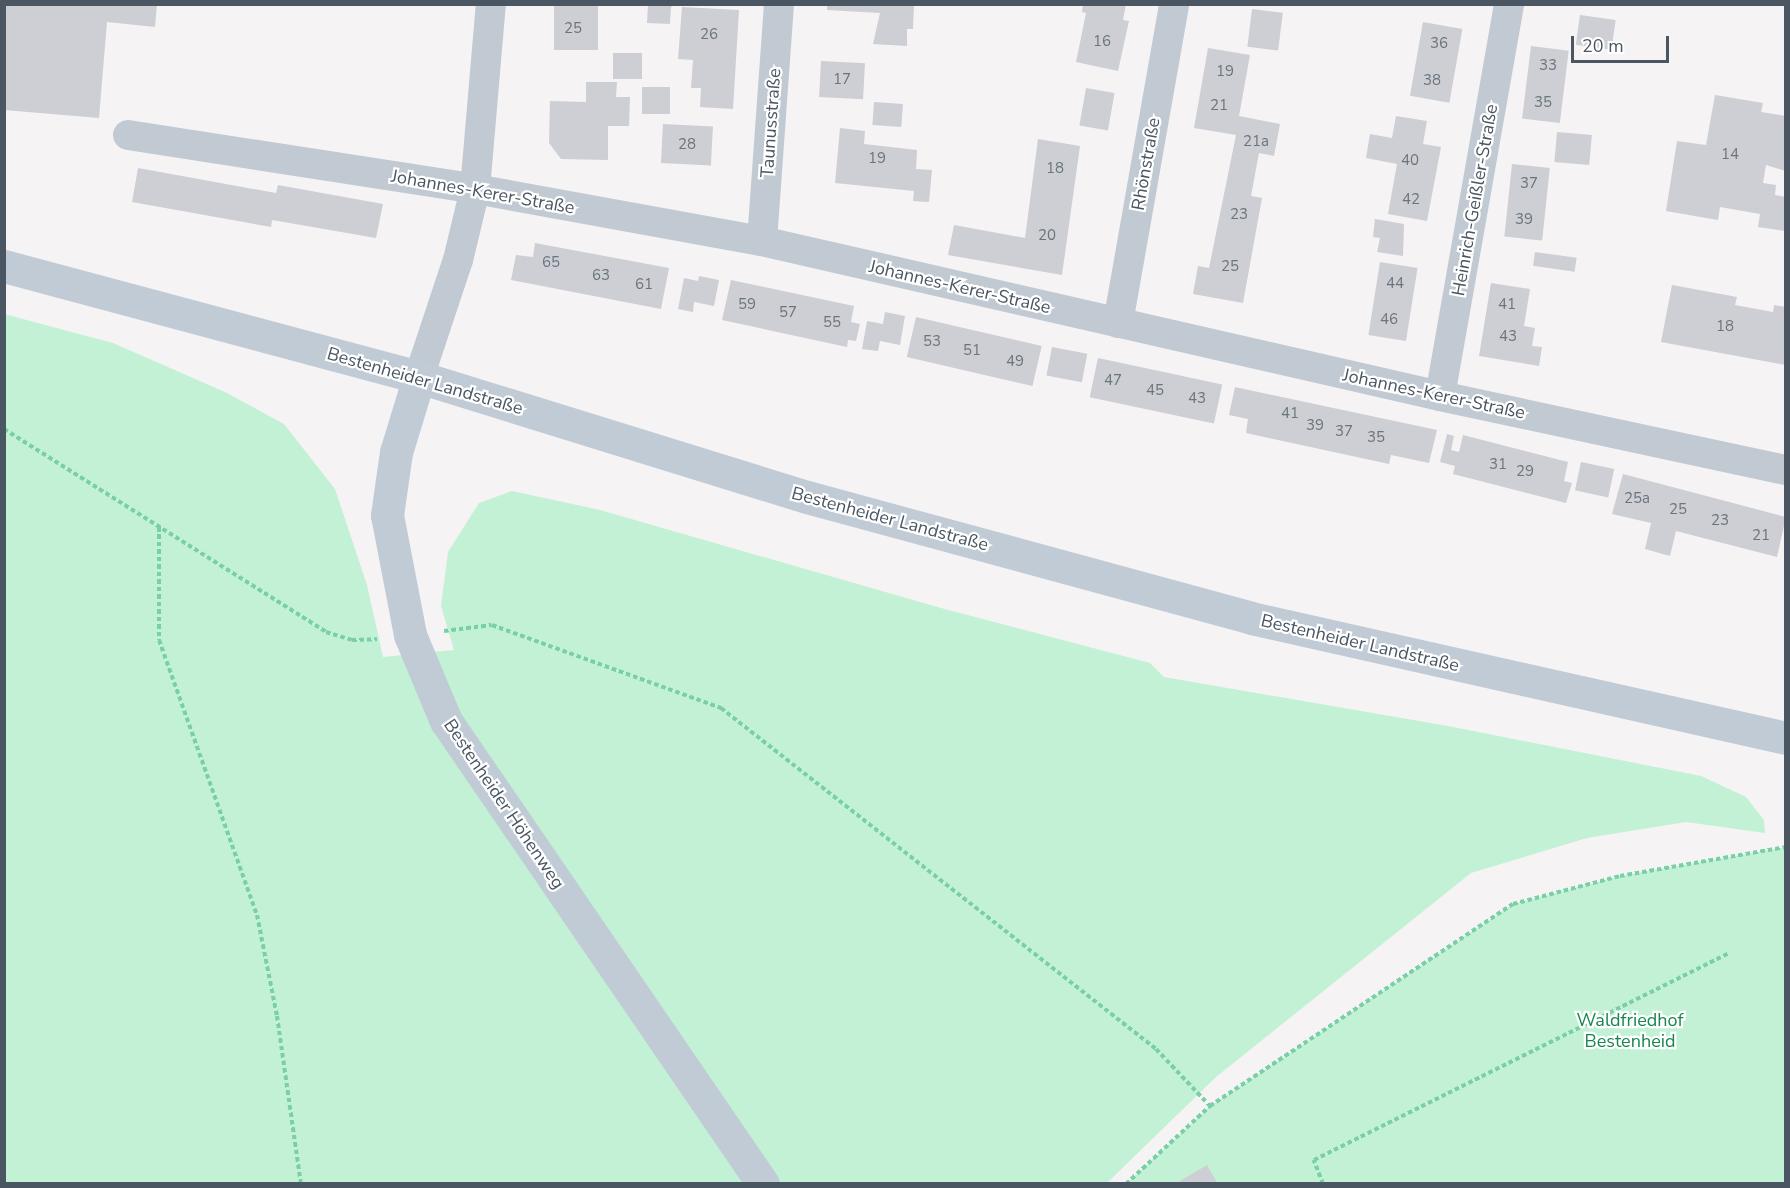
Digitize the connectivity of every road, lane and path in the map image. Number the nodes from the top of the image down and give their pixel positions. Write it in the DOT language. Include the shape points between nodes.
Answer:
graph roads {
  1 [pos="490,4"];
  2 [pos="779,4"];
  3 [pos="1173,4"];
  4 [pos="1509,4"];
  5 [pos="128,135"];
  6 [pos="475,189"];
  7 [pos="762,241"];
  8 [pos="4,266"];
  9 [pos="1118,323"];
  10 [pos="419,377"];
  11 [pos="1440,396"];
  12 [pos="4,429"];
  13 [pos="1785,470"];
  14 [pos="159,527"];
  15 [pos="410,635"];
  16 [pos="1785,738"];
  17 [pos="1785,847"];
  18 [pos="1731,953"];
  19 [pos="1210,1106"];
  20 [pos="301,1184"];
  21 [pos="763,1184"];
  22 [pos="1126,1184"];
  23 [pos="1323,1184"];
  1 -- 6 [label="street"];
  2 -- 7 [label="street, Taunusstraße"];
  3 -- 9 [label="street, Rhönstraße"];
  4 -- 11 [label="street, Heinrich-Geißler-Straße"];
  5 -- 6 [label="street, Johannes-Kerer-Straße"];
  6 -- 7 [label="street, Johannes-Kerer-Straße"];
  6 -- 10 [label="street" via="458,260"];
  7 -- 9 [label="street, Johannes-Kerer-Straße"];
  8 -- 10 [label="main road, Bestenheider Landstraße"];
  9 -- 11 [label="street, Johannes-Kerer-Straße"];
  10 -- 15 [label="main road, Bestenheider Höhenweg" via="396,452 387,515"];
  10 -- 16 [label="main road, Bestenheider Landstraße" via="807,497 1251,618"];
  11 -- 13 [label="street, Johannes-Kerer-Straße"];
  12 -- 14 [label="path"];
  14 -- 15 [label="path" via="327,632 352,640"];
  14 -- 20 [label="path" via="159,640 257,915 277,1016"];
  15 -- 19 [label="path" via="492,625 721,708 1156,1048"];
  15 -- 21 [label="main road, Bestenheider Höhenweg" via="446,721"];
  17 -- 19 [label="path" via="1620,876 1513,904"];
  18 -- 23 [label="path" via="1314,1160"];
  19 -- 22 [label="path"];
}
